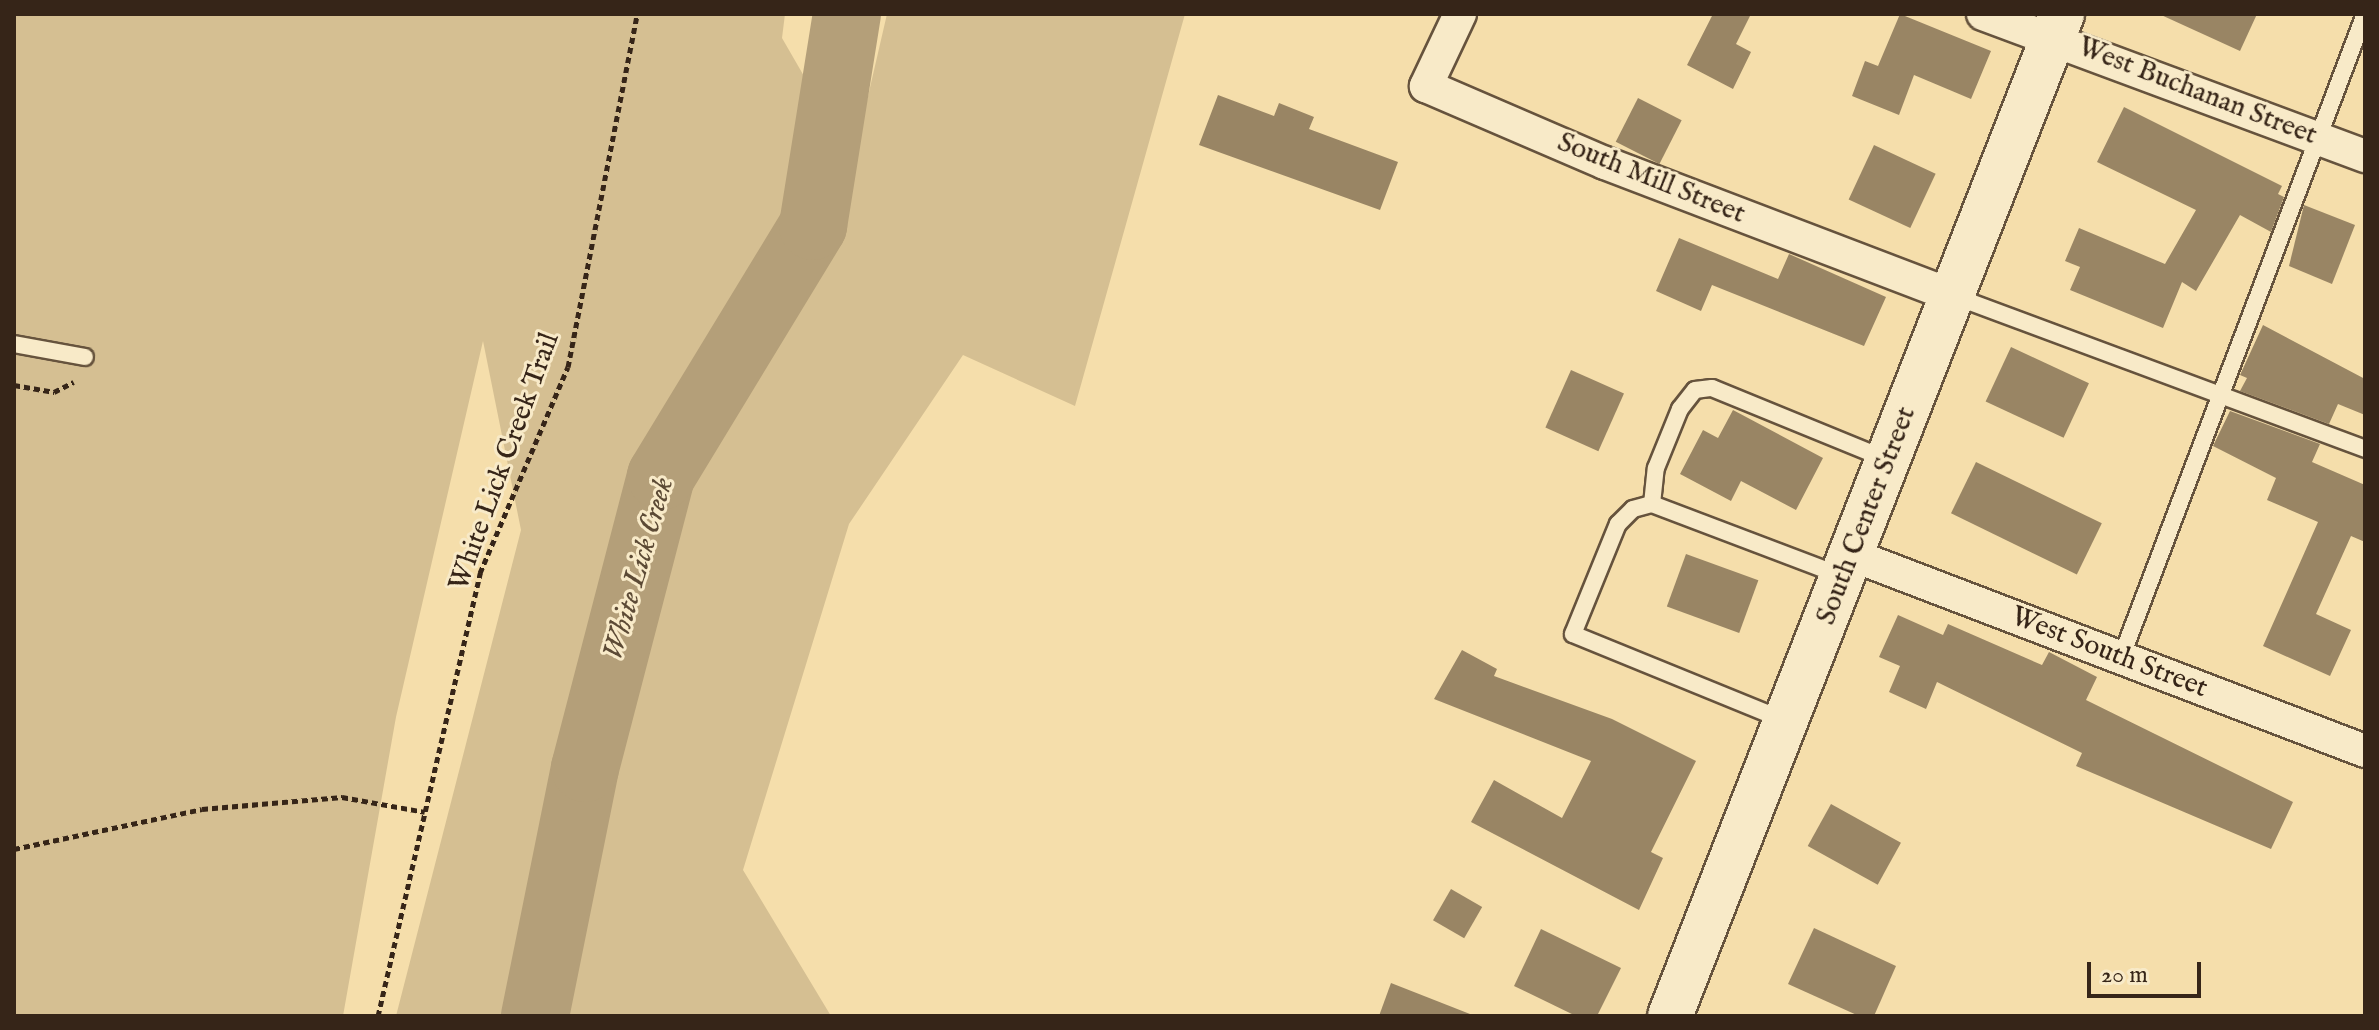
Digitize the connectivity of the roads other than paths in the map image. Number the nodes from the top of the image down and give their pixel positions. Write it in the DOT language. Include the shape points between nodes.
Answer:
graph roads {
  1 [pos="1460,14"];
  2 [pos="1983,14"];
  3 [pos="2365,14"];
  4 [pos="2058,25"];
  5 [pos="2321,139"];
  6 [pos="2365,156"];
  7 [pos="1953,296"];
  8 [pos="14,344"];
  9 [pos="85,357"];
  10 [pos="2221,398"];
  11 [pos="2365,449"];
  12 [pos="1889,461"];
  13 [pos="1652,504"];
  14 [pos="1848,566"];
  15 [pos="2121,658"];
  16 [pos="1787,721"];
  17 [pos="2365,751"];
  18 [pos="1670,1016"];
  1 -- 7 [label="street, South Mill Street" via="1426,86 1605,163"];
  2 -- 4 [label="street, West Buchanan Street"];
  3 -- 5 [label="lane"];
  4 -- 5 [label="street, West Buchanan Street"];
  4 -- 7 [label="main road, South Center Street"];
  5 -- 6 [label="street, West Buchanan Street"];
  5 -- 10 [label="lane"];
  7 -- 10 [label="lane"];
  7 -- 12 [label="main road, South Center Street"];
  8 -- 9 [label="lane"];
  10 -- 11 [label="lane"];
  10 -- 15 [label="lane"];
  12 -- 13 [label="lane" via="1712,388 1695,390 1680,409 1656,468"];
  12 -- 14 [label="main road, South Center Street"];
  13 -- 14 [label="lane"];
  13 -- 16 [label="lane" via="1633,509 1618,524 1573,634"];
  14 -- 15 [label="street, West South Street"];
  14 -- 16 [label="main road, South Center Street"];
  15 -- 17 [label="street, West South Street"];
  16 -- 18 [label="main road, South Center Street"];
}
